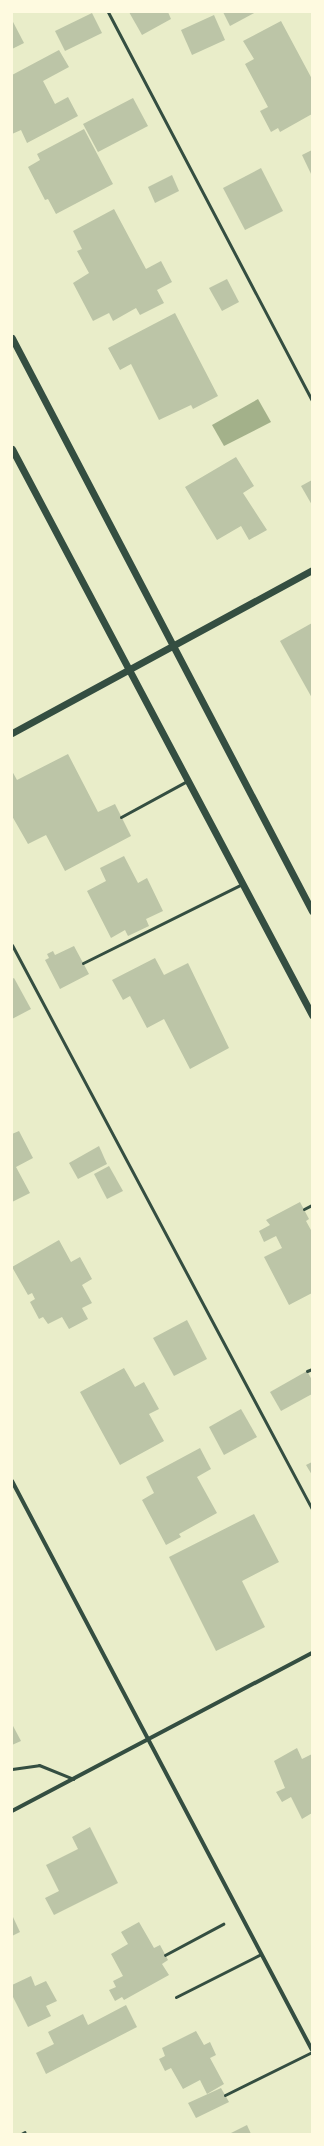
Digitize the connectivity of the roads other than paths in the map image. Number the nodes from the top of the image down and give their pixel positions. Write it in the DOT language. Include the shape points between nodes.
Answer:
graph roads {
  1 [pos="108,12"];
  2 [pos="12,338"];
  3 [pos="312,400"];
  4 [pos="12,450"];
  5 [pos="312,570"];
  6 [pos="174,647"];
  7 [pos="128,671"];
  8 [pos="12,733"];
  9 [pos="188,781"];
  10 [pos="121,817"];
  11 [pos="242,884"];
  12 [pos="312,910"];
  13 [pos="12,945"];
  14 [pos="83,963"];
  15 [pos="312,1015"];
  16 [pos="312,1205"];
  17 [pos="304,1209"];
  18 [pos="312,1369"];
  19 [pos="307,1371"];
  20 [pos="12,1480"];
  21 [pos="312,1509"];
  22 [pos="312,1653"];
  23 [pos="148,1739"];
  24 [pos="12,1769"];
  25 [pos="73,1779"];
  26 [pos="12,1811"];
  27 [pos="262,1954"];
  28 [pos="176,1997"];
  29 [pos="312,2051"];
  30 [pos="225,2095"];
  31 [pos="25,2132"];
  32 [pos="21,2134"];
  1 -- 3 [label="lane"];
  2 -- 6 [label="street"];
  4 -- 7 [label="street"];
  5 -- 6 [label="street"];
  6 -- 7 [label="street"];
  6 -- 12 [label="street"];
  7 -- 8 [label="street"];
  7 -- 9 [label="street"];
  9 -- 10 [label="lane"];
  9 -- 11 [label="street"];
  11 -- 14 [label="lane"];
  11 -- 15 [label="street"];
  13 -- 21 [label="lane"];
  16 -- 17 [label="lane"];
  18 -- 19 [label="lane"];
  20 -- 23 [label="street"];
  22 -- 23 [label="street"];
  23 -- 25 [label="street"];
  23 -- 27 [label="street"];
  24 -- 25 [label="lane" via="39,1765"];
  25 -- 26 [label="street"];
  27 -- 28 [label="lane"];
  27 -- 29 [label="street"];
  29 -- 30 [label="lane"];
  31 -- 32 [label="lane"];
}
